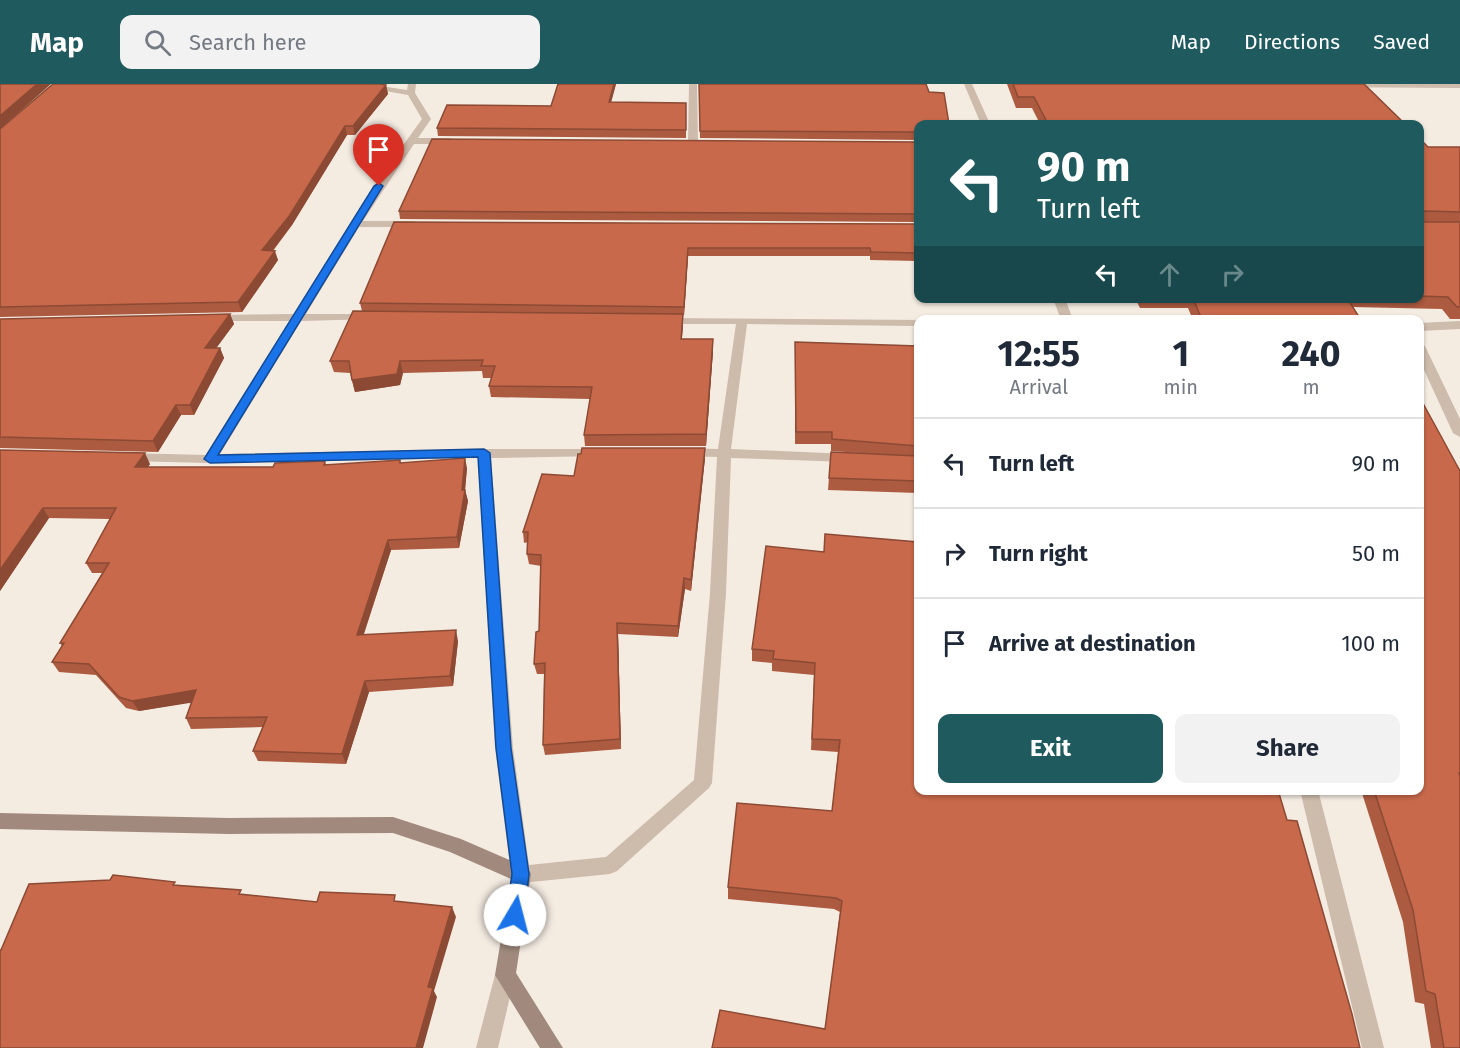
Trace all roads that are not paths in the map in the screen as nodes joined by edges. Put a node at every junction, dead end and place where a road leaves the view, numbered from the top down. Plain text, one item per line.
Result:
1 (351, 84) edge
2 (693, 84) edge
3 (966, 84) edge
4 (982, 84) edge
5 (1306, 84) edge
6 (1460, 85) edge
7 (411, 88) edge
8 (984, 120) edge
9 (410, 141) junction
10 (458, 141) edge
11 (681, 144) edge
12 (693, 144) junction
13 (705, 144) edge
14 (356, 224) junction
15 (428, 224) edge
16 (299, 316) junction
17 (383, 317) edge
18 (203, 318) edge
19 (646, 320) edge
20 (742, 321) junction
21 (914, 322) edge
22 (1460, 326) edge
23 (1424, 327) edge
24 (1424, 357) edge
25 (1460, 433) edge
26 (610, 452) edge
27 (667, 452) edge
28 (724, 452) junction
29 (484, 453) junction
30 (117, 457) edge
31 (210, 459) junction
32 (861, 459) edge
33 (1310, 795) edge
34 (0, 821) edge
35 (521, 874) junction
36 (506, 975) junction
37 (487, 1048) edge
38 (552, 1048) edge
39 (1373, 1048) edge

1 - 7 street
2 - 12 street
3 - 4 street
3 - 8 street
5 - 6 street
7 - 9 street
9 - 10 street
9 - 14 street
11 - 12 street
12 - 13 street
14 - 15 street
14 - 16 street
16 - 17 street
16 - 18 street
16 - 31 street
19 - 20 street
20 - 21 street
20 - 28 street
22 - 23 street
24 - 25 street
26 - 29 street
27 - 28 street
28 - 32 street
28 - 35 street
29 - 31 street
29 - 35 street
30 - 31 street
33 - 39 street
34 - 35 street
35 - 36 street
36 - 37 street
36 - 38 street

